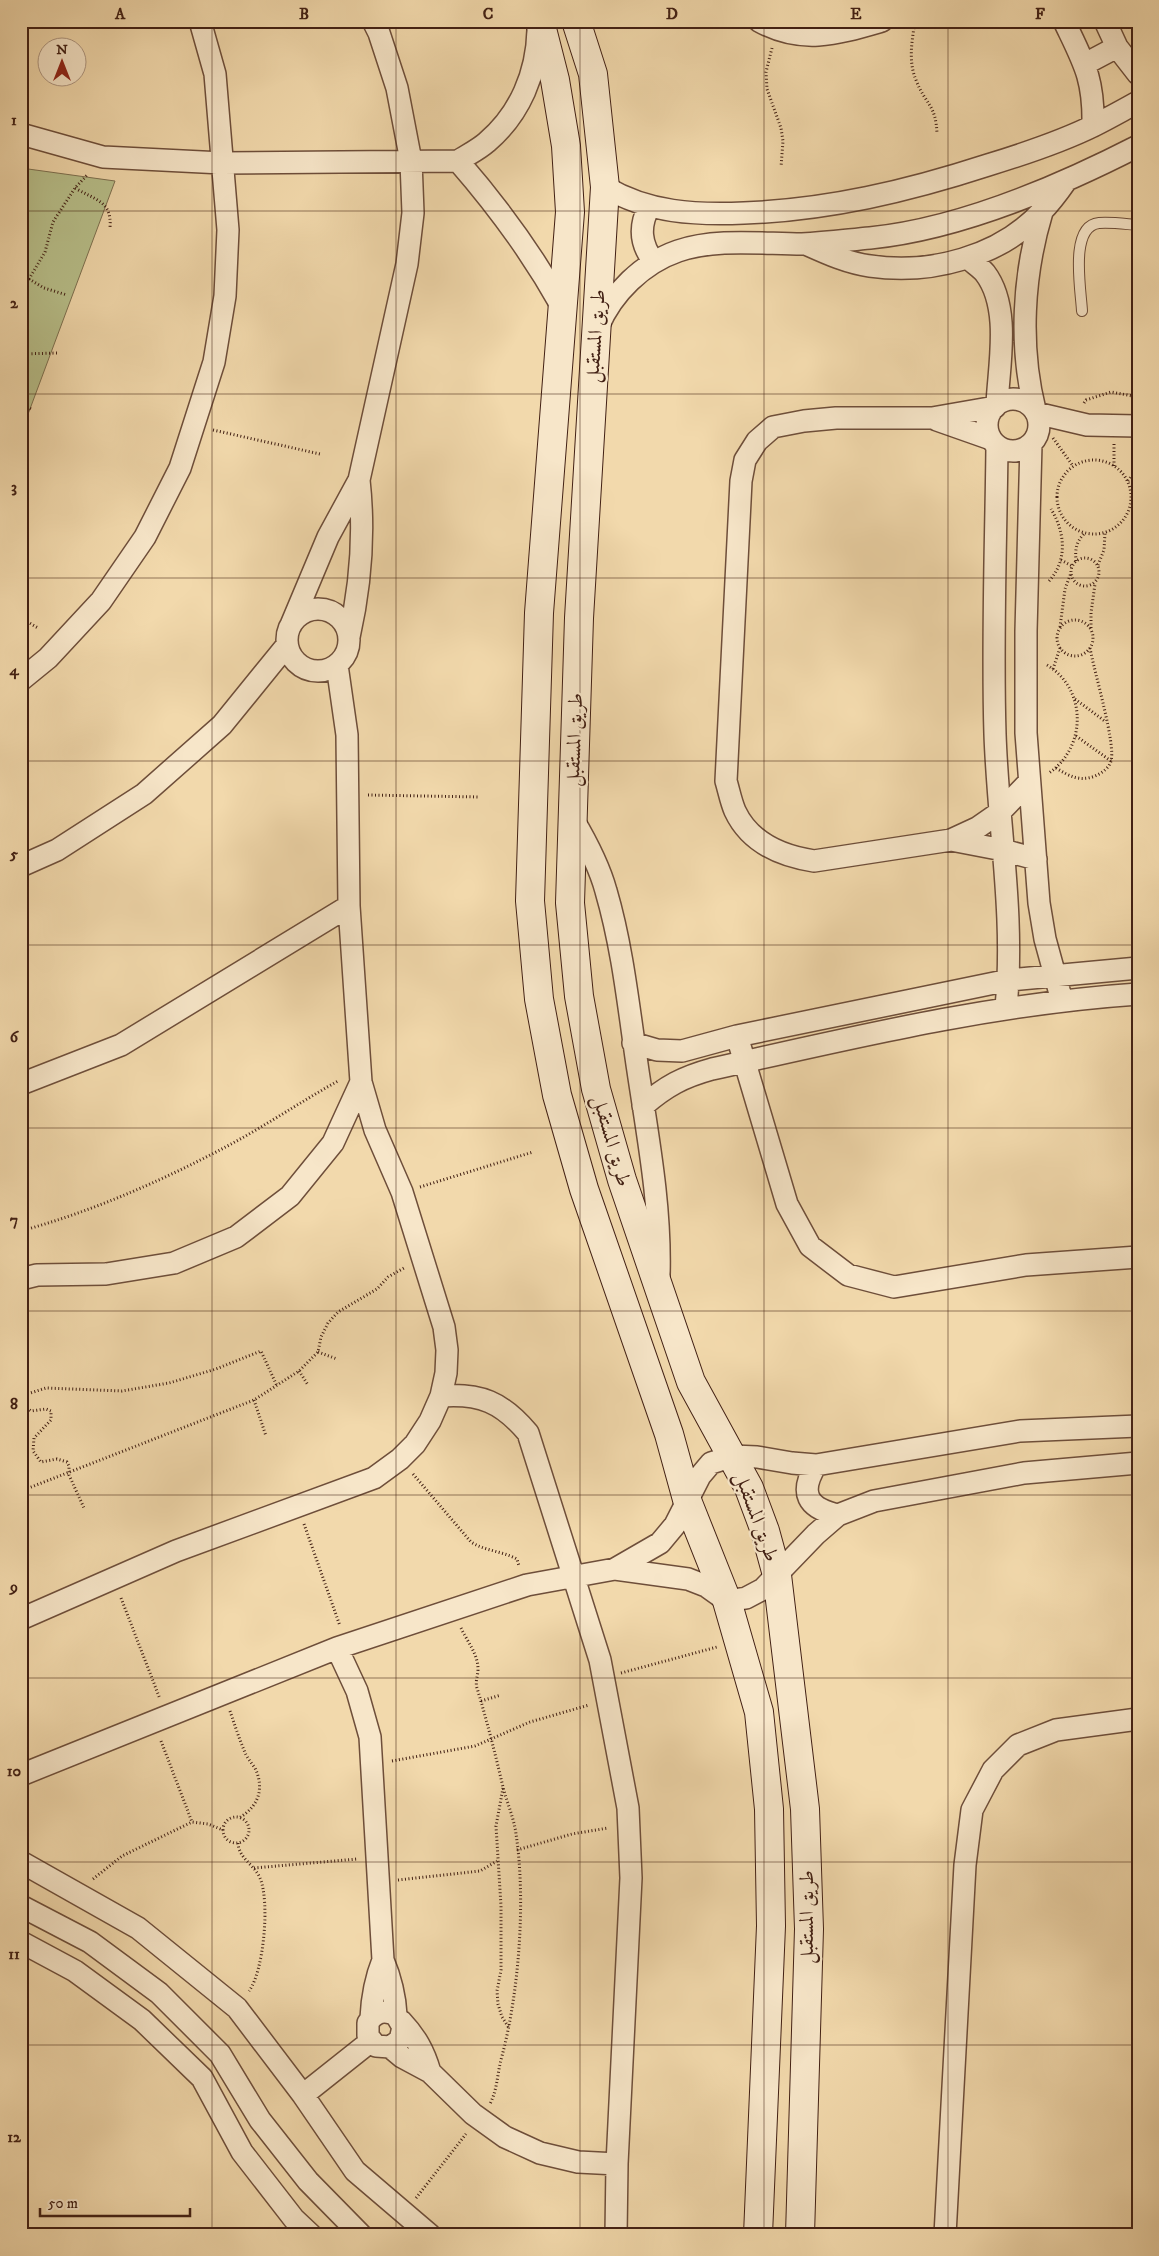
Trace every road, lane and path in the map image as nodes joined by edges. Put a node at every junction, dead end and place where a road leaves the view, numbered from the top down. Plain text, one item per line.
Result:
1 (200, 21) edge
2 (373, 21) edge
3 (539, 21) edge
4 (576, 21) edge
5 (882, 21) edge
6 (914, 21) edge
7 (1064, 21) edge
8 (1105, 21) edge
9 (768, 26) edge
10 (1117, 47) junction
11 (1085, 64) junction
12 (1138, 74) edge
13 (1138, 102) edge
14 (1093, 126) junction
15 (21, 134) edge
16 (937, 134) dead end
17 (1138, 146) edge
18 (103, 157) junction
19 (411, 162) junction
20 (458, 162) junction
21 (222, 164) junction
22 (781, 167) dead end
23 (1068, 179) junction
24 (75, 188) junction
25 (605, 188) junction
26 (649, 206) junction
27 (1042, 212) junction
28 (1138, 225) edge
29 (110, 227) dead end
30 (806, 244) junction
31 (968, 258) junction
32 (654, 262) junction
33 (30, 279) junction
34 (21, 286) edge
35 (67, 295) dead end
36 (562, 307) junction
37 (1082, 311) dead end
38 (596, 332) junction
39 (58, 353) dead end
40 (21, 354) edge
41 (1138, 396) edge
42 (21, 403) edge
43 (996, 406) junction
44 (31, 409) dead end
45 (1035, 411) junction
46 (932, 418) junction
47 (1079, 423) junction
48 (195, 425) junction
49 (1138, 426) edge
50 (1038, 440) junction
51 (994, 442) junction
52 (320, 454) dead end
53 (1074, 466) junction
54 (1138, 467) edge
55 (359, 480) junction
56 (1128, 482) junction
57 (1066, 522) junction
58 (1060, 523) dead end
59 (1105, 533) junction
60 (1084, 534) junction
61 (1061, 560) dead end
62 (1076, 561) junction
63 (1072, 566) junction
64 (1098, 566) junction
65 (1071, 573) junction
66 (1095, 584) junction
67 (539, 613) junction
68 (21, 618) edge
69 (579, 618) junction
70 (1060, 627) junction
71 (38, 628) dead end
72 (1091, 628) junction
73 (289, 635) junction
74 (349, 637) junction
75 (1060, 648) junction
76 (1090, 648) junction
77 (1025, 657) junction
78 (337, 665) junction
79 (577, 665) junction
80 (537, 666) junction
81 (1053, 669) junction
82 (21, 680) edge
83 (1075, 699) junction
84 (1106, 722) junction
85 (1076, 736) junction
86 (1111, 761) junction
87 (1056, 768) junction
88 (1029, 782) junction
89 (348, 794) junction
90 (480, 797) dead end
91 (1000, 812) junction
92 (572, 818) junction
93 (951, 840) junction
94 (1003, 850) junction
95 (1036, 858) junction
96 (21, 866) edge
97 (349, 906) junction
98 (1138, 968) edge
99 (1054, 975) junction
100 (1009, 980) junction
101 (1138, 994) edge
102 (1062, 1001) junction
103 (1006, 1007) junction
104 (737, 1036) junction
105 (634, 1043) junction
106 (744, 1062) junction
107 (360, 1075) junction
108 (21, 1084) edge
109 (643, 1106) junction
110 (533, 1152) dead end
111 (402, 1192) junction
112 (21, 1231) edge
113 (1138, 1257) edge
114 (424, 1262) junction
115 (21, 1280) edge
116 (659, 1287) junction
117 (318, 1352) junction
118 (336, 1359) dead end
119 (299, 1371) junction
120 (691, 1382) junction
121 (277, 1386) junction
122 (308, 1386) dead end
123 (21, 1396) edge
124 (441, 1396) junction
125 (254, 1400) junction
126 (21, 1404) edge
127 (1138, 1426) edge
128 (669, 1434) junction
129 (266, 1436) dead end
130 (733, 1456) junction
131 (400, 1459) junction
132 (1138, 1464) edge
133 (816, 1465) junction
134 (69, 1473) junction
135 (21, 1491) edge
136 (688, 1503) junction
137 (298, 1507) junction
138 (84, 1508) dead end
139 (838, 1515) junction
140 (615, 1569) junction
141 (776, 1575) junction
142 (573, 1577) junction
143 (113, 1578) junction
144 (527, 1585) junction
145 (727, 1601) junction
146 (452, 1610) junction
147 (21, 1618) edge
148 (342, 1646) junction
149 (743, 1653) junction
150 (604, 1678) junction
151 (792, 1693) junction
152 (223, 1694) junction
153 (500, 1695) dead end
154 (608, 1700) junction
155 (481, 1701) junction
156 (160, 1719) junction
157 (1138, 1719) edge
158 (493, 1739) junction
159 (372, 1765) junction
160 (21, 1775) edge
161 (503, 1788) junction
162 (239, 1818) junction
163 (192, 1822) junction
164 (629, 1825) junction
165 (223, 1830) junction
166 (238, 1843) junction
167 (517, 1850) junction
168 (378, 1858) junction
169 (497, 1861) junction
170 (21, 1862) edge
171 (254, 1868) junction
172 (379, 1882) junction
173 (75, 1893) junction
174 (21, 1906) edge
175 (21, 1942) edge
176 (383, 1960) junction
177 (237, 2008) junction
178 (371, 2018) junction
179 (399, 2018) junction
180 (510, 2028) junction
181 (380, 2044) junction
182 (430, 2072) junction
183 (304, 2095) junction
184 (478, 2119) junction
185 (617, 2164) junction
186 (403, 2214) junction
187 (311, 2235) edge
188 (361, 2235) edge
189 (430, 2235) edge
190 (616, 2235) edge
191 (758, 2235) edge
192 (800, 2235) edge
193 (945, 2235) edge

1 - 21 street
2 - 19 street
3 - 20 street
3 - 36 main road, طريق المستقبل
4 - 25 main road, طريق المستقبل
5 - 9 street
6 - 16 path
7 - 11 street
8 - 10 street
9 - 22 path
10 - 11 street
10 - 12 street
11 - 14 street
13 - 14 street
14 - 26 street
15 - 18 street
17 - 23 street
18 - 21 street
18 - 24 path
19 - 20 street
19 - 21 street
19 - 55 street
20 - 36 street
21 - 48 street
23 - 27 street
23 - 30 street
24 - 29 path
24 - 33 path
25 - 26 street
25 - 38 main road, طريق المستقبل
26 - 32 street
27 - 31 street
27 - 45 street
28 - 37 lane
30 - 31 street
30 - 32 street
31 - 43 street
32 - 38 street
33 - 34 path
33 - 35 path
36 - 67 main road, طريق المستقبل
38 - 69 main road, طريق المستقبل
39 - 40 path
41 - 47 path
42 - 44 path
43 - 45 street
43 - 46 street
43 - 51 street
45 - 47 street
45 - 50 street
46 - 51 street
46 - 93 street
47 - 49 street
47 - 50 street
48 - 52 path
48 - 82 street
50 - 51 street
50 - 53 path
50 - 77 street
51 - 91 street
53 - 56 path
53 - 57 path
54 - 56 path
55 - 73 street
55 - 74 street
56 - 59 path
57 - 58 path
57 - 60 path
59 - 60 path
59 - 64 path
60 - 62 path
61 - 63 path
62 - 63 path
62 - 64 path
63 - 65 path
64 - 66 path
65 - 66 path
65 - 70 path
66 - 72 path
67 - 69 main road
67 - 80 main road, طريق المستقبل
68 - 71 path
69 - 79 main road, طريق المستقبل
70 - 72 path
70 - 75 path
72 - 76 path
73 - 74 street
73 - 78 street
73 - 96 street
74 - 78 street
75 - 76 path
75 - 81 path
76 - 84 path
77 - 81 path
77 - 88 street
78 - 89 street
79 - 80 main road
79 - 92 main road, طريق المستقبل
80 - 128 main road, طريق المستقبل
81 - 83 path
83 - 84 path
83 - 85 path
84 - 86 path
85 - 86 path
85 - 87 path
86 - 87 path
87 - 88 path
88 - 91 street
88 - 95 street
89 - 90 path
89 - 97 street
91 - 93 street
91 - 94 street
92 - 105 street
92 - 116 main road, طريق المستقبل
93 - 94 street
94 - 95 street
94 - 100 street
95 - 99 street
97 - 107 street
97 - 108 street
98 - 99 street
99 - 100 street
99 - 102 street
100 - 103 street
100 - 104 street
101 - 102 street
102 - 103 street
103 - 106 street
104 - 105 street
104 - 106 street
105 - 109 street
106 - 109 street
106 - 113 street
107 - 111 street
107 - 112 path
107 - 115 street
109 - 116 street
110 - 111 path
111 - 114 street
114 - 117 path
114 - 124 street
116 - 120 main road, طريق المستقبل
117 - 118 path
117 - 119 path
119 - 121 path
119 - 122 path
120 - 128 main road
120 - 130 main road, طريق المستقبل
121 - 123 path
121 - 125 path
124 - 131 street
124 - 142 street
125 - 129 path
125 - 134 path
126 - 134 path
127 - 133 street
128 - 136 main road, طريق المستقبل
130 - 133 street
130 - 136 street
130 - 141 main road, طريق المستقبل
131 - 137 street
131 - 144 path
132 - 139 street
133 - 139 street
134 - 135 path
134 - 138 path
136 - 140 street
136 - 145 main road, طريق المستقبل
137 - 143 street
137 - 148 path
139 - 141 street
140 - 142 street
140 - 145 street
141 - 145 street
141 - 151 main road, طريق المستقبل
142 - 144 street
142 - 150 street
143 - 147 street
143 - 156 path
144 - 146 street
145 - 149 main road, طريق المستقبل
146 - 148 street
146 - 155 path
148 - 152 street
148 - 159 street
149 - 150 path
149 - 151 main road
149 - 191 main road, طريق المستقبل
150 - 154 street
151 - 192 main road, طريق المستقبل
152 - 156 street
152 - 162 path
153 - 155 path
154 - 158 path
154 - 164 street
155 - 158 path
156 - 160 street
156 - 163 path
157 - 193 street
158 - 159 path
158 - 161 path
159 - 168 street
161 - 167 path
161 - 169 path
162 - 165 path
162 - 166 path
163 - 165 path
163 - 173 path
164 - 167 path
164 - 185 street
165 - 166 path
166 - 171 path
167 - 180 path
168 - 171 path
168 - 172 street
169 - 172 path
169 - 180 path
170 - 173 street
171 - 177 path
172 - 176 street
173 - 177 street
174 - 188 street
175 - 187 street
176 - 178 street
176 - 179 street
177 - 183 street
178 - 179 street
178 - 181 street
179 - 181 street
179 - 182 street
180 - 184 path
181 - 182 street
181 - 183 street
182 - 184 street
183 - 186 street
184 - 185 street
184 - 186 path
185 - 190 street
186 - 189 street

